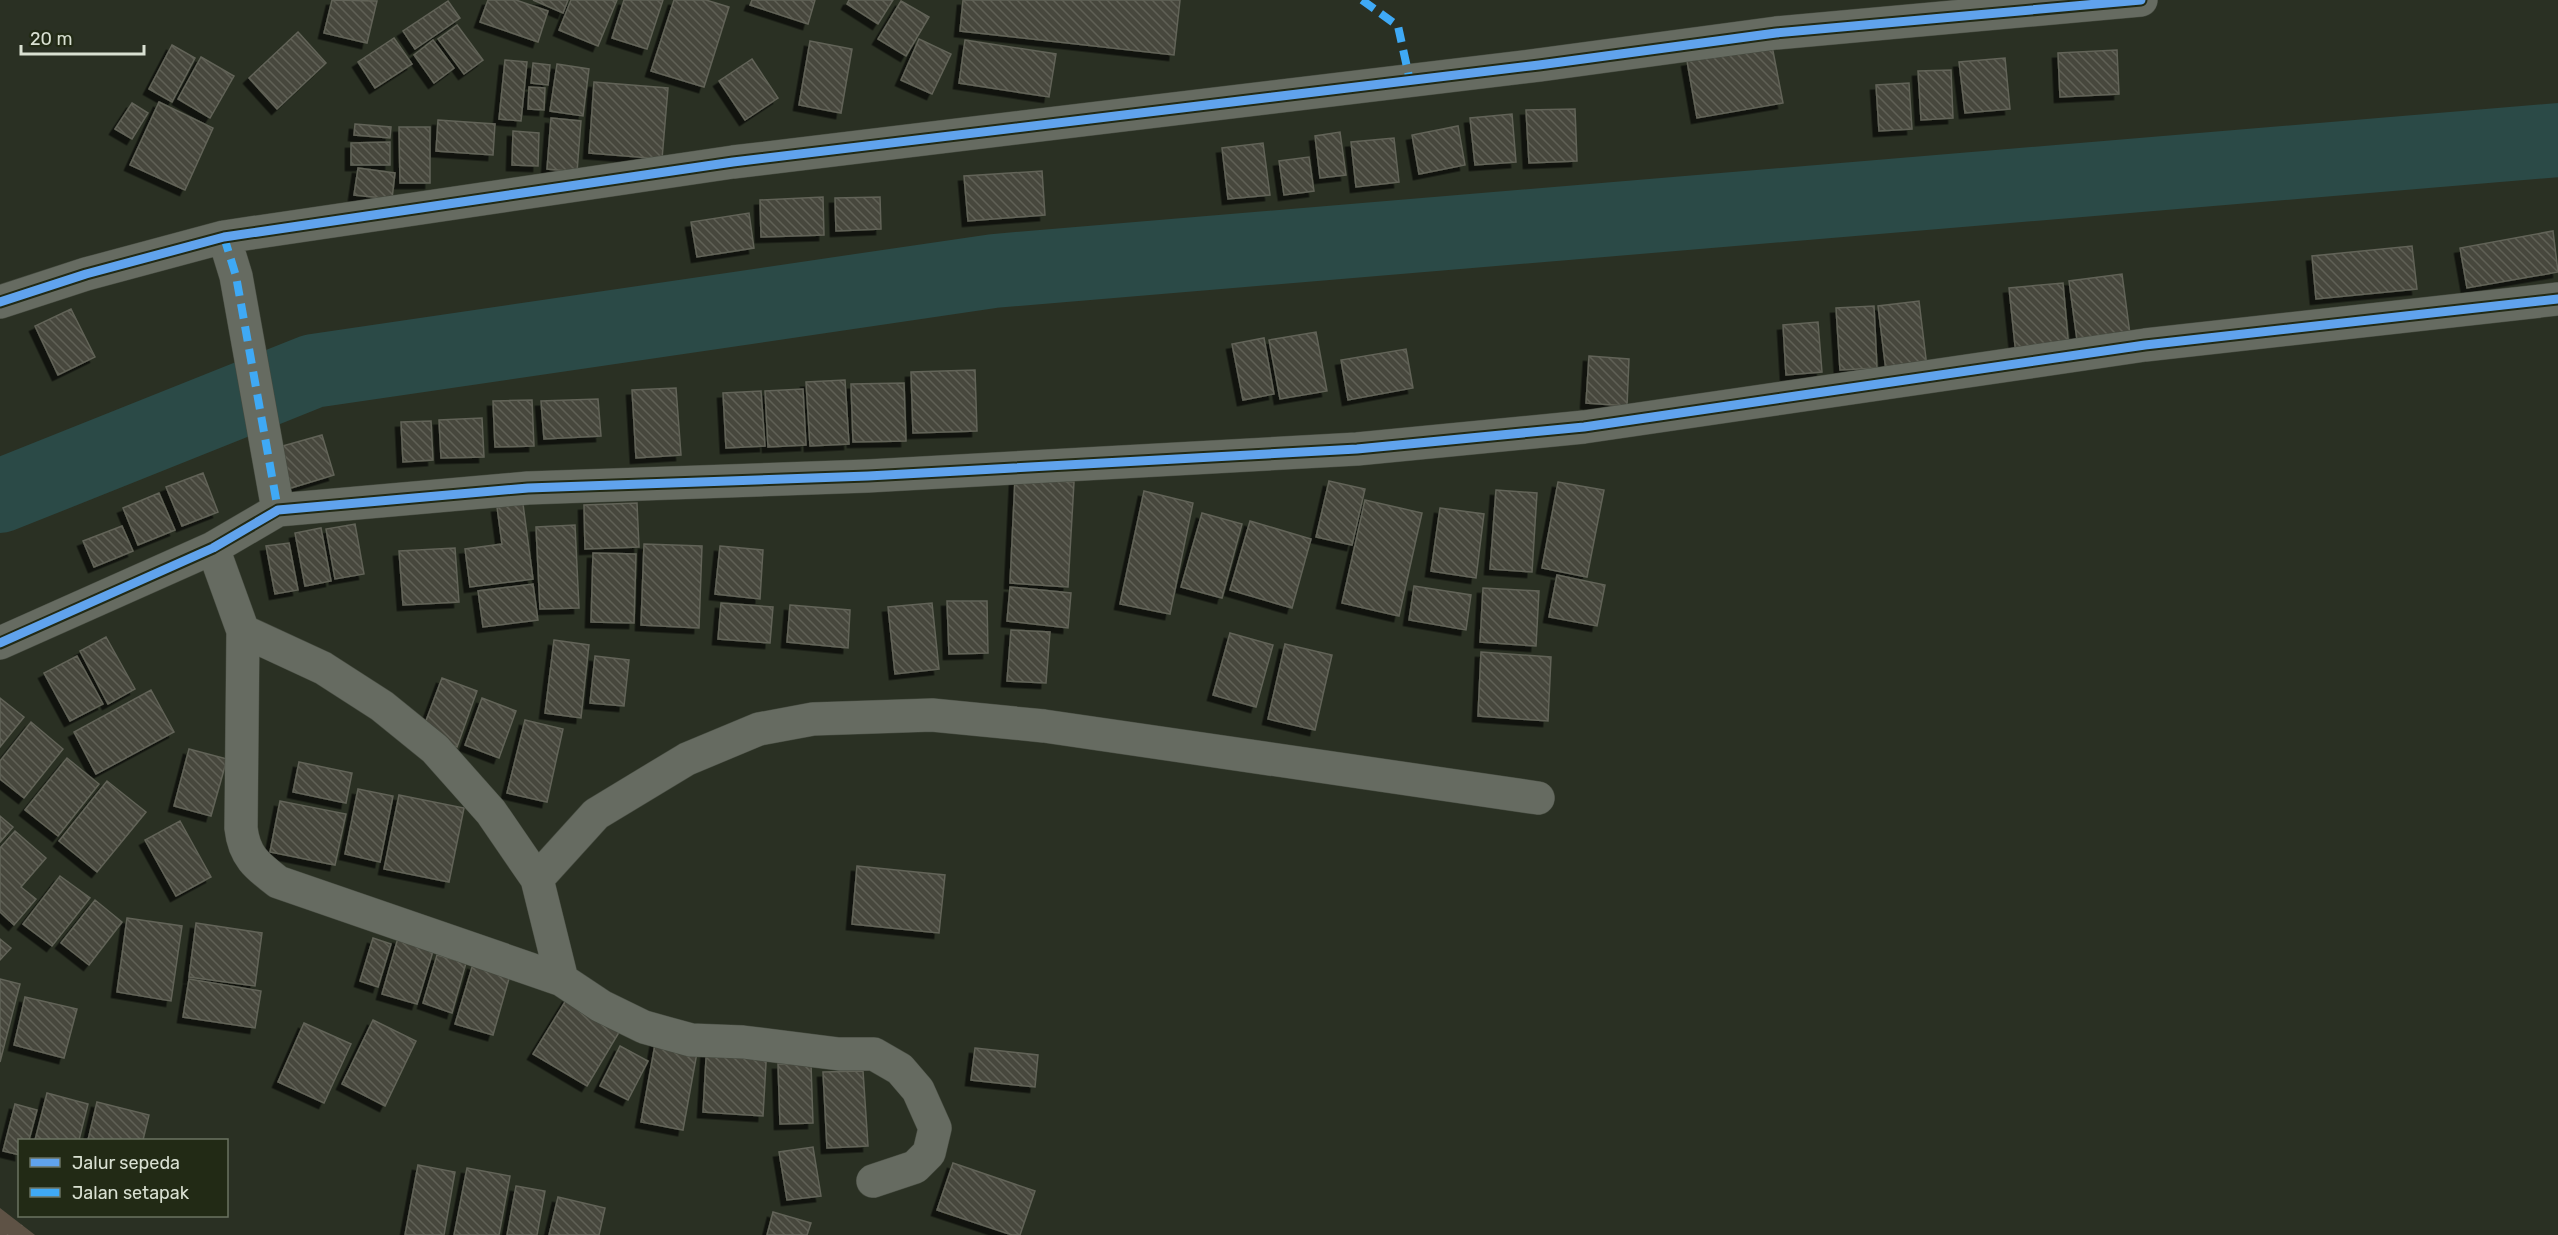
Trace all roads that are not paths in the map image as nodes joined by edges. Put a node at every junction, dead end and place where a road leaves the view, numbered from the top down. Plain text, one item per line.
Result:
1 (2141, 0) edge
2 (224, 237) junction
3 (2558, 299) edge
4 (0, 302) edge
5 (277, 497) junction
6 (213, 548) junction
7 (243, 631) junction
8 (0, 643) edge
9 (1538, 798) dead end
10 (537, 879) junction
11 (562, 981) junction
12 (873, 1181) dead end

1 - 2 street
2 - 4 street
2 - 5 street
3 - 5 street
5 - 6 street
6 - 7 street
6 - 8 street
7 - 10 street
7 - 11 street
9 - 10 street
10 - 11 street
11 - 12 street

